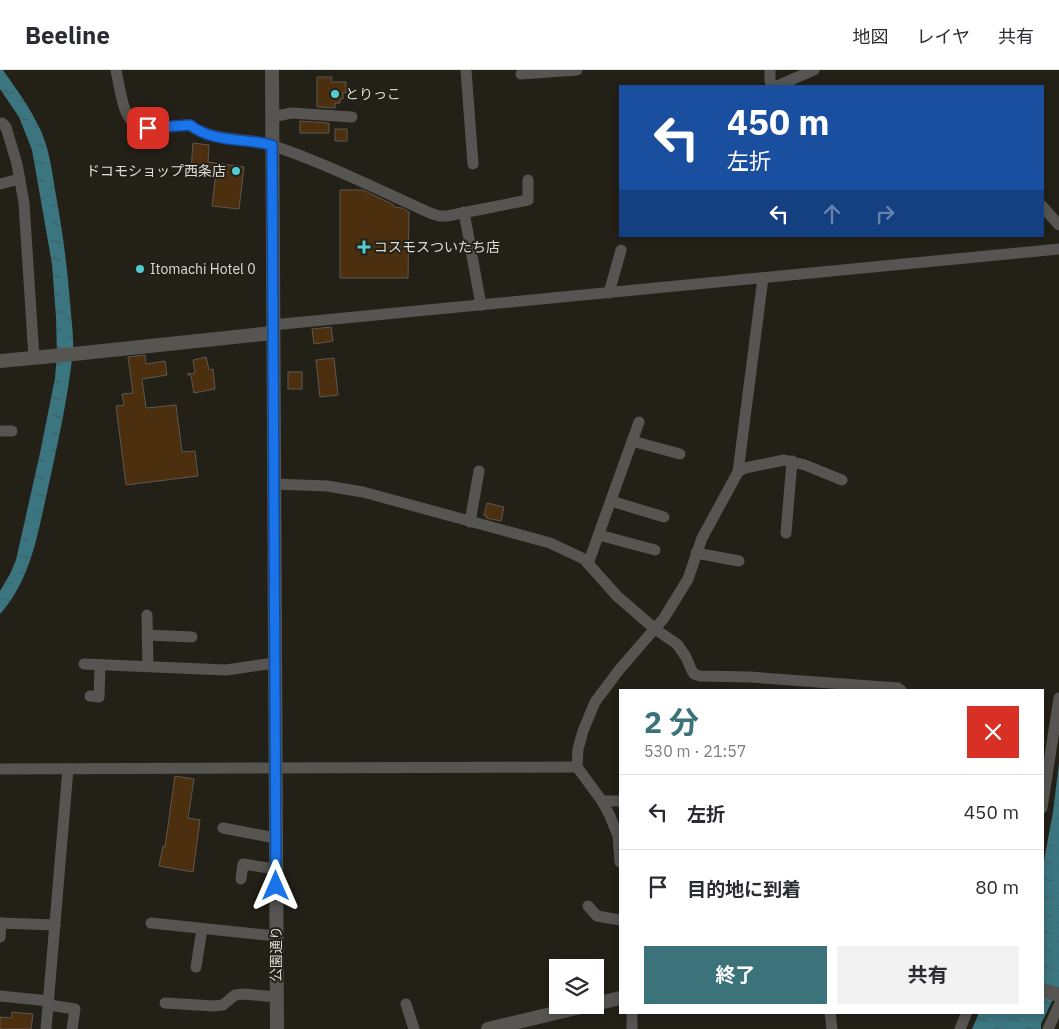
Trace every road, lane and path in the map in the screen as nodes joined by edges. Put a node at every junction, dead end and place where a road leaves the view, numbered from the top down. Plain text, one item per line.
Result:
1 (116, 70) edge
2 (272, 70) edge
3 (466, 70) edge
4 (577, 70) edge
5 (770, 70) edge
6 (814, 70) edge
7 (521, 77) edge
8 (773, 85) edge
9 (780, 85) edge
10 (352, 116) dead end
11 (272, 117) junction
12 (0, 124) edge
13 (272, 145) junction
14 (473, 164) dead end
15 (20, 179) junction
16 (528, 180) dead end
17 (0, 184) edge
18 (1044, 208) edge
19 (464, 212) junction
20 (1059, 225) edge
21 (621, 250) dead end
22 (1059, 250) edge
23 (763, 278) junction
24 (609, 292) junction
25 (481, 305) junction
26 (272, 329) junction
27 (34, 358) junction
28 (0, 360) edge
29 (639, 422) dead end
30 (0, 431) edge
31 (12, 431) dead end
32 (632, 442) junction
33 (680, 454) dead end
34 (792, 461) junction
35 (479, 471) dead end
36 (738, 472) junction
37 (842, 480) dead end
38 (273, 484) junction
39 (610, 501) junction
40 (664, 517) dead end
41 (470, 522) junction
42 (786, 533) dead end
43 (599, 535) junction
44 (655, 550) dead end
45 (696, 553) junction
46 (739, 562) dead end
47 (588, 564) junction
48 (146, 615) dead end
49 (656, 629) junction
50 (147, 635) junction
51 (192, 637) dead end
52 (274, 663) junction
53 (84, 664) dead end
54 (100, 665) junction
55 (148, 666) junction
56 (772, 684) edge
57 (899, 689) edge
58 (90, 696) dead end
59 (1059, 698) edge
60 (577, 767) junction
61 (275, 768) junction
62 (68, 769) junction
63 (0, 770) edge
64 (1044, 779) edge
65 (602, 801) junction
66 (619, 801) edge
67 (223, 828) dead end
68 (275, 838) junction
69 (619, 849) edge
70 (276, 869) junction
71 (240, 879) dead end
72 (588, 906) dead end
73 (619, 920) edge
74 (1, 923) edge
75 (55, 924) junction
76 (151, 924) dead end
77 (202, 929) junction
78 (276, 936) junction
79 (0, 937) edge
80 (196, 967) dead end
81 (1044, 991) edge
82 (0, 996) edge
83 (276, 997) junction
84 (619, 998) edge
85 (1059, 998) edge
86 (165, 1002) dead end
87 (604, 1002) edge
88 (49, 1003) junction
89 (406, 1004) dead end
90 (551, 1014) edge
91 (632, 1014) edge
92 (830, 1014) edge
93 (966, 1014) edge
94 (46, 1029) edge
95 (72, 1029) edge
96 (277, 1029) edge
97 (414, 1029) edge
98 (488, 1029) edge
99 (632, 1029) edge
100 (832, 1029) edge
101 (960, 1029) edge
102 (1048, 1029) edge

1 - 13 street
2 - 11 street, 公園通り
3 - 14 street
4 - 7 street
5 - 8 street
6 - 9 street
10 - 11 street
11 - 13 street, 公園通り
12 - 15 street
13 - 19 street
13 - 26 street, 公園通り
15 - 17 street
15 - 27 street
16 - 19 street
18 - 20 street
19 - 25 street
21 - 24 street
22 - 23 street
23 - 24 street
23 - 36 street
24 - 25 street
25 - 26 street
26 - 27 street
26 - 38 street, 公園通り
27 - 28 street
29 - 32 street
30 - 31 street
32 - 33 street
32 - 39 street
34 - 36 street
34 - 37 street
34 - 42 street
35 - 41 street
36 - 45 street
38 - 41 street
38 - 52 street, 公園通り
39 - 40 street
39 - 43 street
41 - 47 street
43 - 44 street
43 - 47 street
45 - 46 street
45 - 49 street
47 - 49 street
48 - 50 street
49 - 56 street
49 - 60 street
50 - 51 street
50 - 55 street
52 - 55 street
52 - 61 street, 公園通り
53 - 54 street
54 - 55 street
54 - 58 street
56 - 57 street
59 - 64 street
60 - 61 street
60 - 65 street
61 - 62 street
61 - 68 street, 公園通り
62 - 63 street
62 - 75 street
65 - 66 street
65 - 69 street
67 - 68 street
68 - 70 street, 公園通り
70 - 71 street
70 - 78 street, 公園通り
72 - 73 street
74 - 75 street
74 - 79 street
75 - 88 street
76 - 77 street
77 - 78 street
77 - 80 street
78 - 83 street, 公園通り
81 - 85 street
82 - 88 street
83 - 86 street
83 - 96 street, 公園通り
84 - 87 street
85 - 102 street
88 - 94 street
88 - 95 street
89 - 97 street
90 - 98 street
91 - 99 street
92 - 100 street
93 - 101 street

